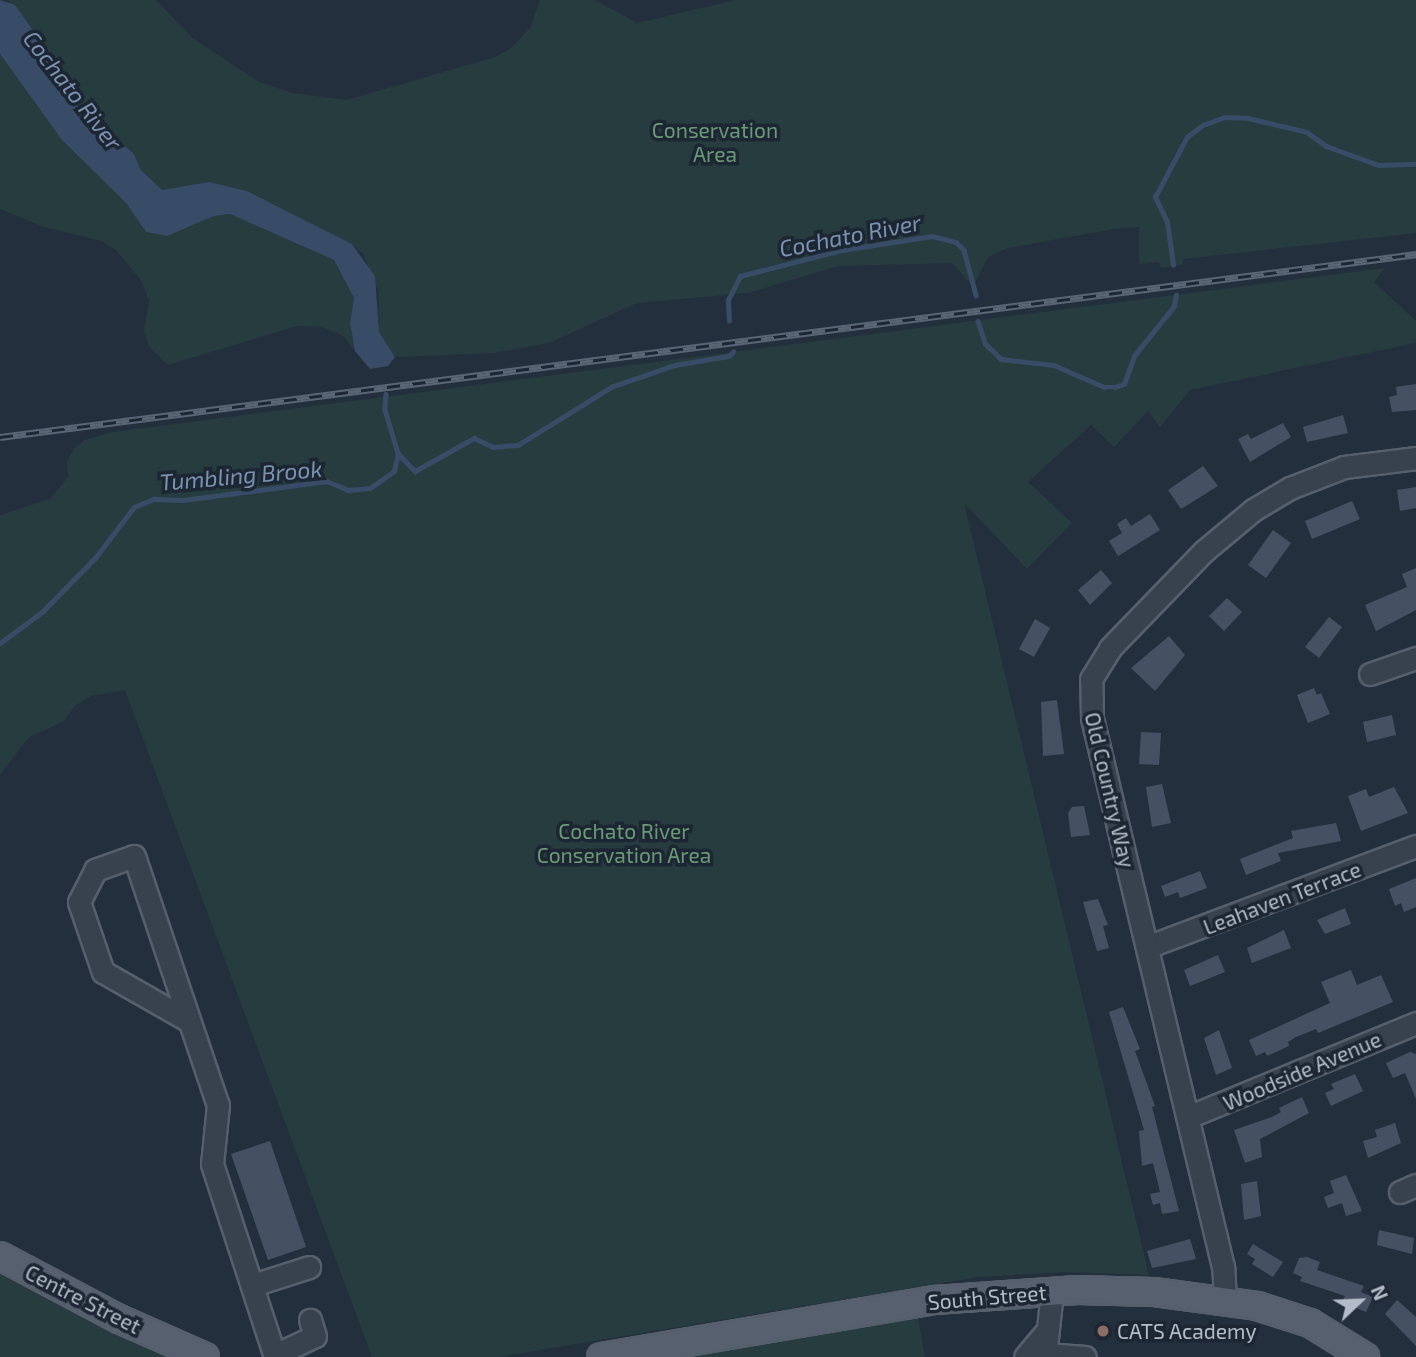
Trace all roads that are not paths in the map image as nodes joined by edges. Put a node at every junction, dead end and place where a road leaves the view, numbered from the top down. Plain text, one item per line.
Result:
1 (1416, 458) edge
2 (1416, 658) edge
3 (1370, 674) dead end
4 (1416, 846) edge
5 (1147, 947) junction
6 (189, 1021) junction
7 (1416, 1023) edge
8 (1188, 1117) junction
9 (0, 1256) edge
10 (309, 1267) dead end
11 (253, 1285) junction
12 (1052, 1290) junction
13 (1225, 1300) junction
14 (310, 1320) dead end
15 (1040, 1350) edge
16 (275, 1356) edge
17 (205, 1357) edge
18 (601, 1357) edge
19 (1085, 1357) edge
20 (1365, 1357) edge

1 - 5 street, Old Country Way
2 - 3 street
4 - 5 street, Leahaven Terrace
5 - 8 street, Old Country Way
6 - 6 street
6 - 11 street
7 - 8 street, Woodside Avenue
8 - 13 street, Old Country Way
9 - 17 main road, Centre Street
10 - 11 street
11 - 16 street
12 - 13 main road, South Street
12 - 15 street
12 - 18 main road, South Street
13 - 20 main road, South Street
14 - 16 street
15 - 19 street

